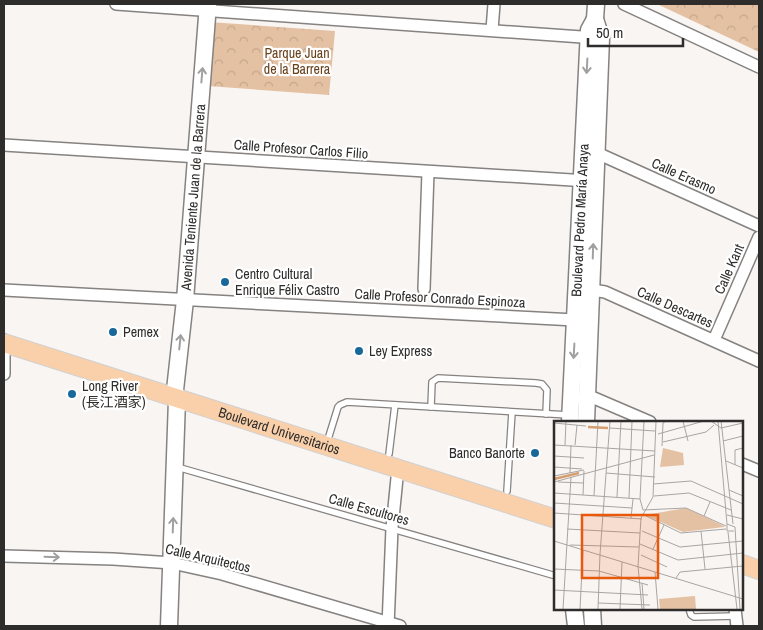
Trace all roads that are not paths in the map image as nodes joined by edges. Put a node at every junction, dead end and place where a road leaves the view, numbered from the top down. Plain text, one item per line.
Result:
1 (116, 4) edge
2 (494, 4) edge
3 (624, 4) edge
4 (208, 7) edge
5 (596, 12) edge
6 (492, 30) junction
7 (595, 38) junction
8 (759, 67) edge
9 (4, 145) edge
10 (597, 153) junction
11 (196, 158) junction
12 (428, 172) junction
13 (589, 181) junction
14 (759, 226) edge
15 (759, 237) edge
16 (424, 288) dead end
17 (584, 288) junction
18 (4, 290) edge
19 (185, 300) junction
20 (575, 320) junction
21 (714, 340) junction
22 (4, 341) edge
23 (759, 360) edge
24 (4, 374) edge
25 (176, 395) junction
26 (587, 395) junction
27 (395, 405) junction
28 (431, 407) junction
29 (512, 412) junction
30 (546, 414) junction
31 (578, 419) edge
32 (648, 421) edge
33 (330, 436) junction
34 (394, 461) junction
35 (743, 464) edge
36 (175, 466) junction
37 (759, 471) edge
38 (507, 491) junction
39 (554, 505) edge
40 (554, 518) edge
41 (392, 528) junction
42 (4, 556) edge
43 (172, 563) junction
44 (554, 575) edge
45 (574, 610) edge
46 (592, 610) edge
47 (689, 610) edge
48 (736, 617) edge
49 (388, 624) edge
50 (169, 626) edge
51 (400, 626) edge
52 (576, 626) edge
53 (593, 626) edge

1 - 4 street
2 - 6 street
3 - 8 street
4 - 6 street
11 -> 4 street, Avenida Teniente Juan de la Barrera
5 - 7 street, Boulevard Pedro María Anaya
6 - 7 street
7 - 10 street, Boulevard Pedro María Anaya
7 -> 13 street, Boulevard Pedro María Anaya
9 - 11 street, Calle Profesor Carlos Filio
10 - 13 street, Boulevard Pedro María Anaya
10 - 14 street, Calle Erasmo
11 - 12 street, Calle Profesor Carlos Filio
11 - 19 street, Avenida Teniente Juan de la Barrera
12 - 13 street, Calle Profesor Carlos Filio
12 - 16 street
13 - 17 street, Boulevard Pedro María Anaya
15 - 21 street, Calle Kant
17 - 20 street, Boulevard Pedro María Anaya
17 - 21 street, Calle Descartes
17 - 26 street, Boulevard Pedro María Anaya
18 - 19 street, Calle Profesor Conrado Espinoza
19 - 20 street, Calle Profesor Conrado Espinoza
25 -> 19 street, Avenida Teniente Juan de la Barrera
20 -> 31 street, Boulevard Pedro María Anaya
21 - 23 street, Calle Descartes
22 - 24 street
22 - 25 main road, Boulevard Universitarios
25 - 33 main road, Boulevard Universitarios
25 - 34 main road, Boulevard Universitarios
25 - 36 street, Avenida Teniente Juan de la Barrera
26 - 31 street, Boulevard Pedro María Anaya
26 - 32 street
27 - 28 lane
27 - 33 lane
27 - 34 lane
28 - 29 lane
28 - 30 lane
29 - 30 lane
29 - 38 lane
30 - 31 lane
33 - 34 main road, Boulevard Universitarios
34 - 38 main road, Boulevard Universitarios
34 - 40 main road, Boulevard Universitarios
34 - 41 street
35 - 37 street
36 - 41 lane, Calle Escultores
43 -> 36 street, Avenida Teniente Juan de la Barrera
38 - 39 main road, Boulevard Universitarios
41 - 44 lane, Calle Escultores
41 - 49 street
42 -> 43 street, Calle Arquitectos
43 - 49 street, Calle Arquitectos
43 - 50 street, Avenida Teniente Juan de la Barrera
45 - 52 street
46 - 53 street
47 - 48 lane
49 - 51 street, Calle Arquitectos

